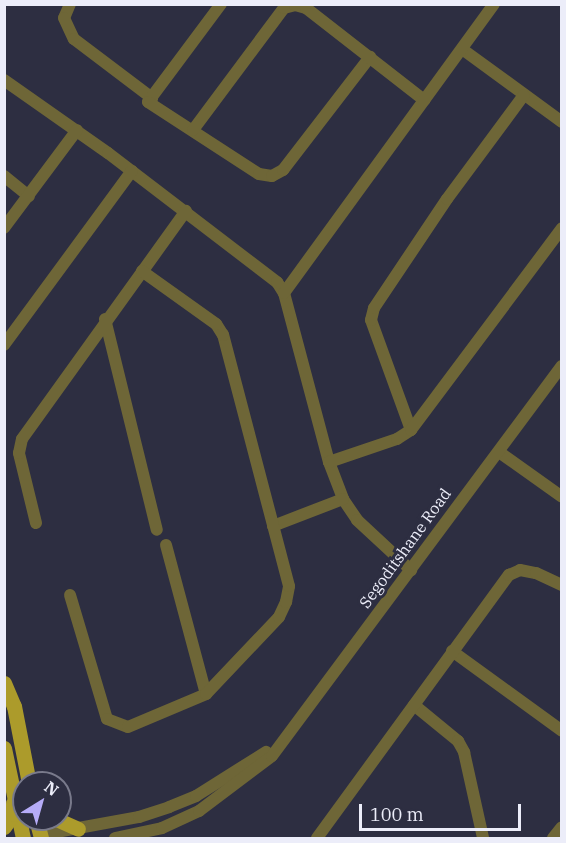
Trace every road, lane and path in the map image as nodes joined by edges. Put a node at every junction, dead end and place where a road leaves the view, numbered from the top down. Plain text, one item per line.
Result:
1 (70, 4) edge
2 (221, 4) edge
3 (494, 4) edge
4 (462, 49) junction
5 (370, 57) junction
6 (4, 80) edge
7 (525, 95) junction
8 (152, 98) junction
9 (424, 100) junction
10 (561, 122) edge
11 (77, 130) junction
12 (193, 130) junction
13 (132, 171) junction
14 (4, 176) edge
15 (29, 196) junction
16 (186, 211) junction
17 (4, 228) edge
18 (561, 228) edge
19 (142, 271) junction
20 (284, 293) junction
21 (105, 320) junction
22 (4, 345) edge
23 (561, 366) edge
24 (411, 430) junction
25 (499, 452) junction
26 (329, 462) junction
27 (561, 496) edge
28 (343, 499) junction
29 (36, 523) dead end
30 (273, 526) junction
31 (157, 530) dead end
32 (166, 545) dead end
33 (411, 570) junction
34 (561, 585) edge
35 (70, 595) dead end
36 (452, 651) junction
37 (4, 683) edge
38 (206, 694) junction
39 (414, 705) junction
40 (561, 731) edge
41 (4, 748) edge
42 (275, 750) junction
43 (26, 771) edge
44 (12, 785) edge
45 (12, 814) edge
46 (72, 826) edge
47 (4, 827) edge
48 (561, 827) edge
49 (78, 829) junction
50 (32, 838) edge
51 (115, 838) edge
52 (317, 838) edge
53 (483, 838) edge
54 (553, 838) edge

1 - 8 street
2 - 8 street
3 - 4 street
4 - 7 street
4 - 9 street
5 - 9 street
5 - 12 street
5 - 12 street
6 - 11 street
7 - 10 street
7 - 24 street
8 - 12 street
9 - 20 street
11 - 13 street
11 - 15 street
13 - 16 street
13 - 22 street
14 - 15 street
15 - 17 street
16 - 19 street
16 - 20 street
18 - 24 street
19 - 21 street
19 - 30 street
20 - 26 street
21 - 29 street
21 - 31 street
23 - 25 street, Segoditshane Road
24 - 26 street
25 - 27 street
25 - 33 street, Segoditshane Road
26 - 28 street
28 - 30 street
28 - 33 street
30 - 38 street
32 - 38 street
33 - 42 street, Segoditshane Road
34 - 36 street
35 - 38 street
36 - 39 street
36 - 40 street
37 - 43 main road
39 - 52 street
39 - 53 street
41 - 44 main road
42 - 49 street, Segoditshane Road
42 - 51 street, Segoditshane Road
45 - 47 main road
46 - 49 main road
48 - 54 street
49 - 50 street, Segoditshane Road

